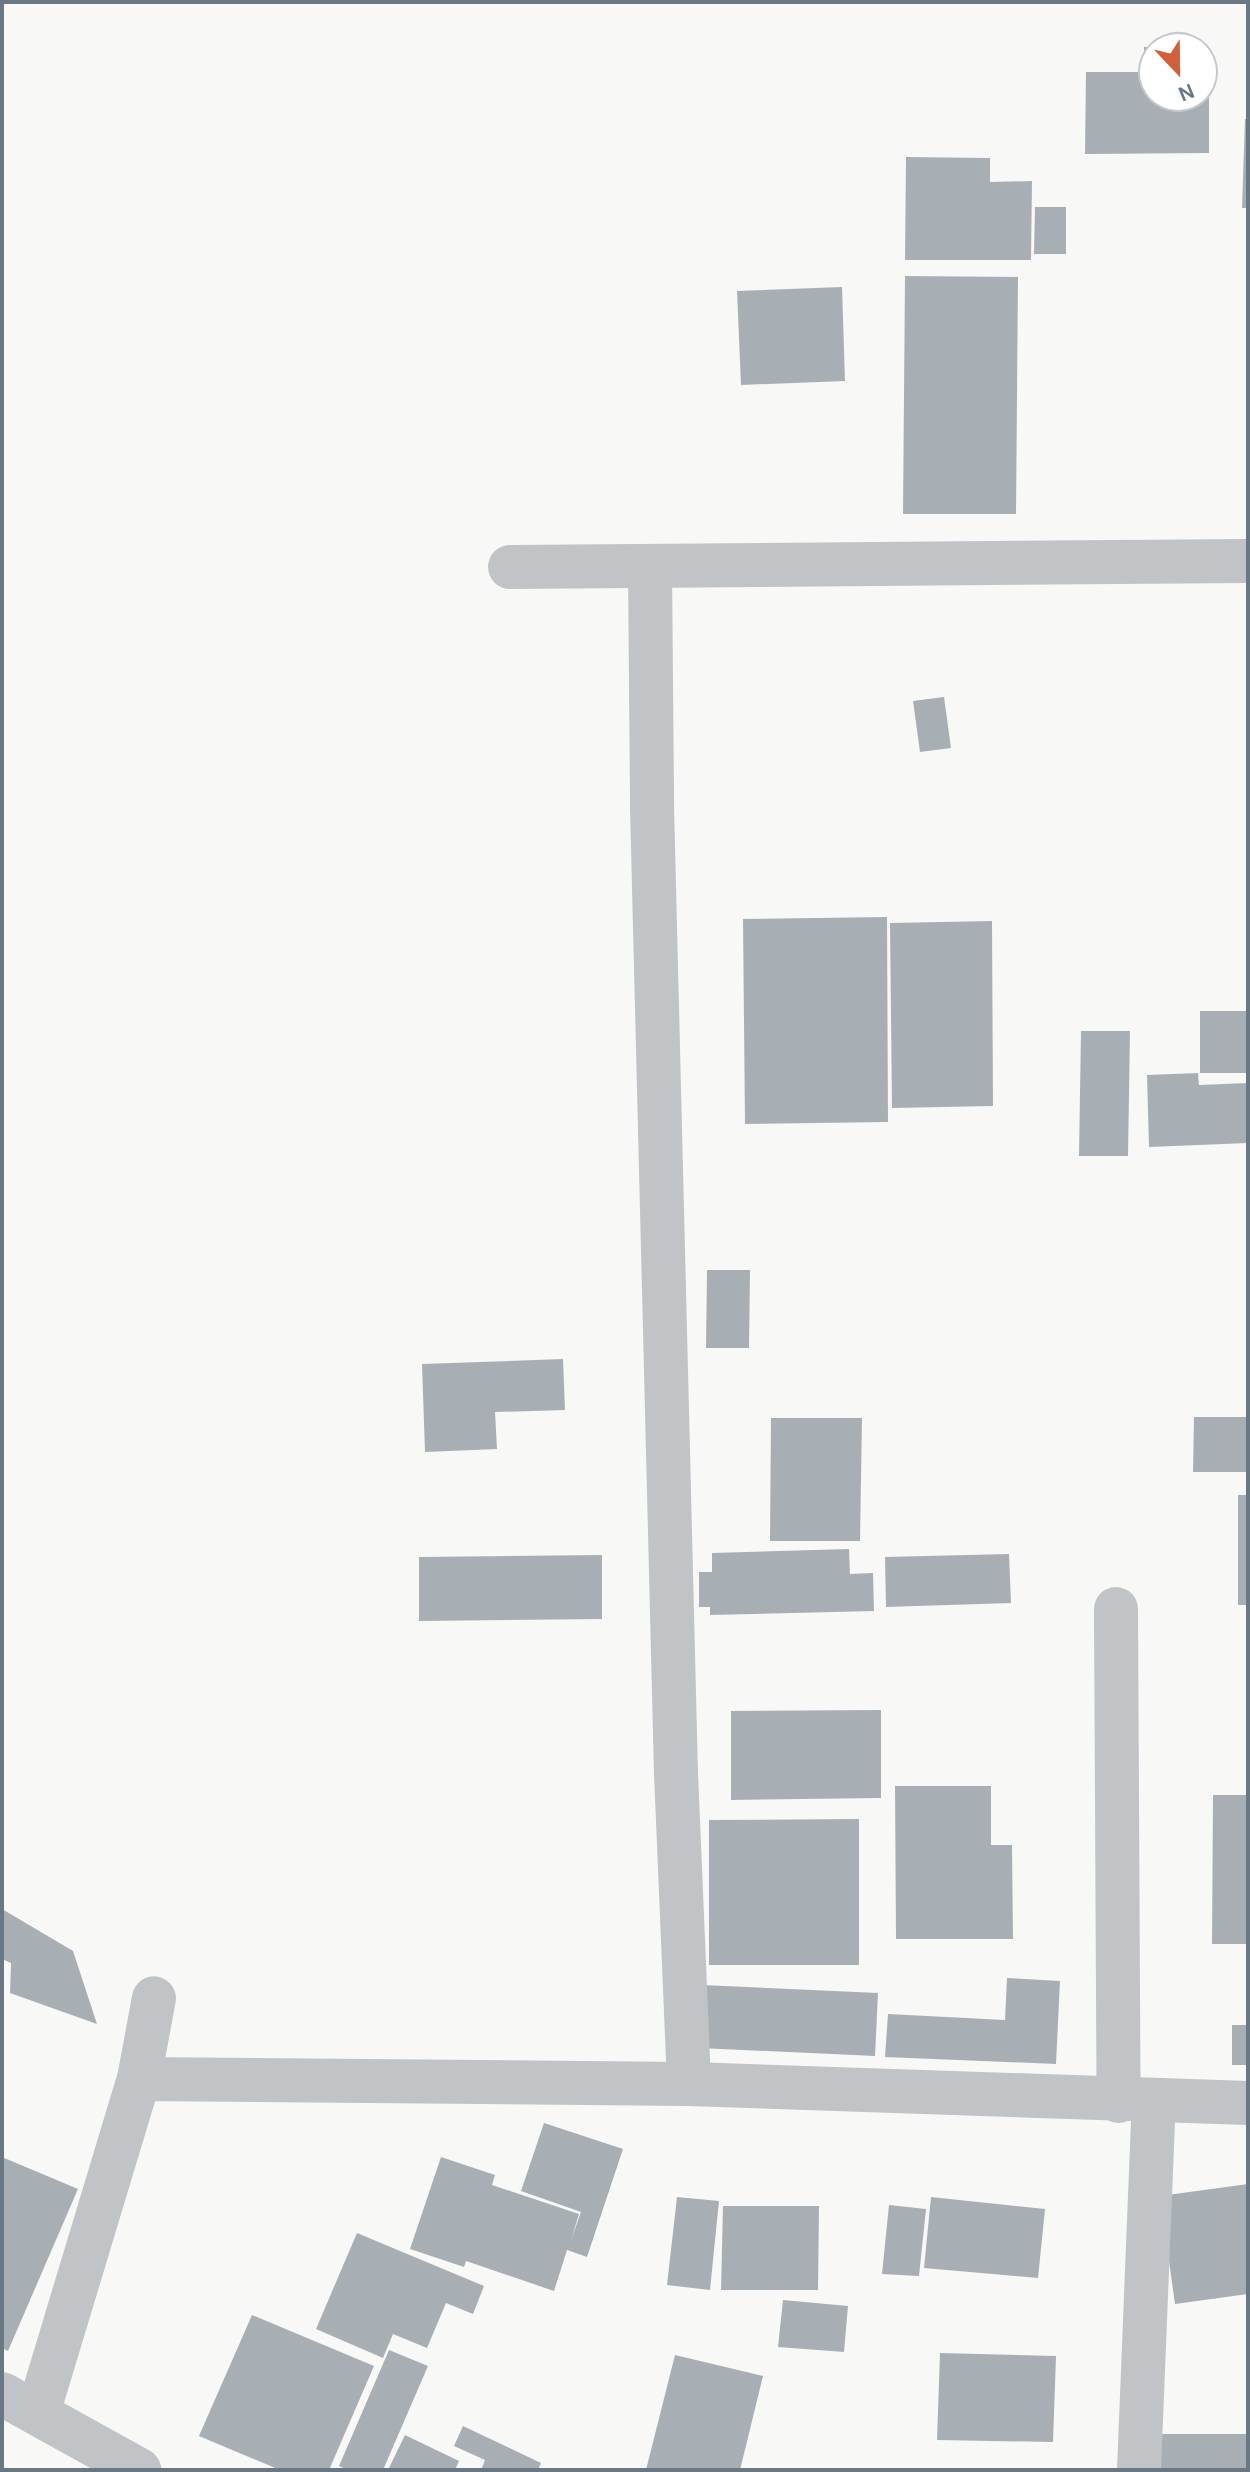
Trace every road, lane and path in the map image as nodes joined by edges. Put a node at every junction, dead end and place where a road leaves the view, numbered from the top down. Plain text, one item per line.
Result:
1 (1248, 561) edge
2 (510, 567) dead end
3 (650, 567) junction
4 (1116, 1609) dead end
5 (154, 1998) dead end
6 (139, 2079) junction
7 (689, 2084) junction
8 (1136, 2102) junction
9 (1248, 2103) edge
10 (20, 2403) edge
11 (139, 2470) edge
12 (1139, 2470) edge

1 - 3 street
2 - 3 street
3 - 7 street
4 - 8 street
5 - 6 street
6 - 7 street
6 - 10 street
7 - 8 street
8 - 9 street
8 - 12 street
10 - 11 street

